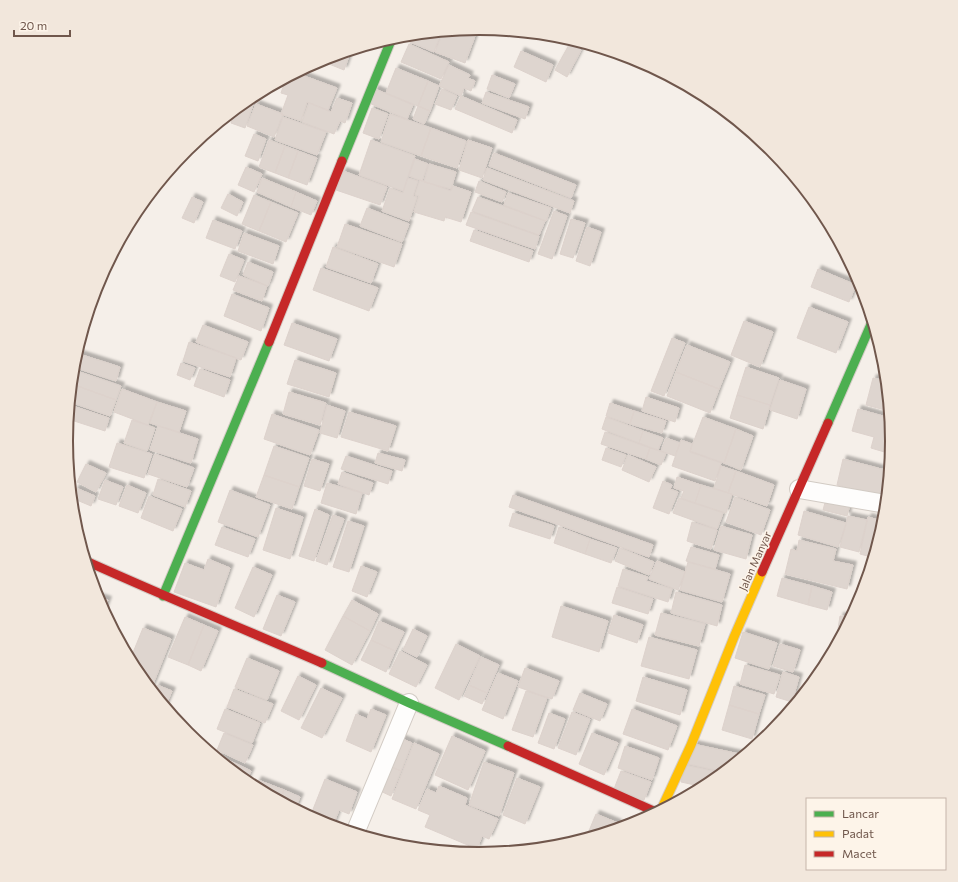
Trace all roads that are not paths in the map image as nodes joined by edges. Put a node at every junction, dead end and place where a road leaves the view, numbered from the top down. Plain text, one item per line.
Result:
1 (389, 46) edge
2 (869, 329) edge
3 (799, 489) junction
4 (880, 503) edge
5 (93, 564) edge
6 (163, 596) junction
7 (409, 703) junction
8 (665, 802) edge
9 (650, 809) edge
10 (357, 828) edge

1 - 6 street
2 - 3 street, Jalan Manyar
3 - 4 street
3 - 8 street, Jalan Manyar
5 - 6 street
6 - 7 street
7 - 9 street
7 - 10 street

